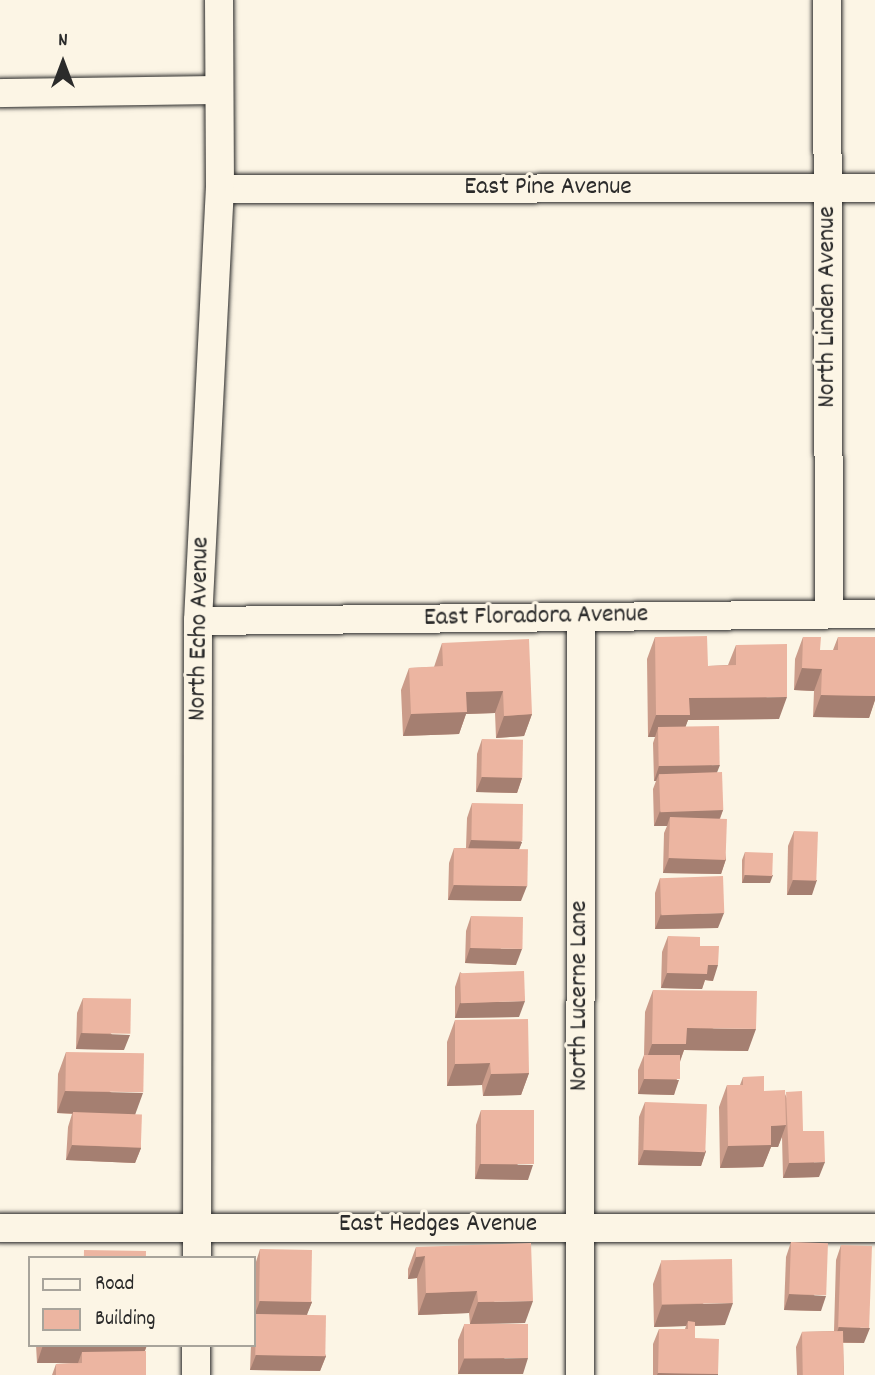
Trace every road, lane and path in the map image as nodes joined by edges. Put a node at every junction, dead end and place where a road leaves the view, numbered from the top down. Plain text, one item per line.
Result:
1 (219, 0) edge
2 (827, 0) edge
3 (219, 90) junction
4 (0, 93) edge
5 (828, 188) junction
6 (875, 188) edge
7 (220, 189) junction
8 (829, 614) junction
9 (875, 614) edge
10 (581, 617) junction
11 (198, 621) junction
12 (579, 1225) junction
13 (197, 1226) junction
14 (0, 1228) edge
15 (875, 1228) edge
16 (197, 1256) edge
17 (196, 1347) edge
18 (196, 1375) edge
19 (580, 1375) edge

1 - 3 street, North Echo Avenue
2 - 5 street, North Linden Avenue
3 - 4 street
3 - 7 street, North Echo Avenue
5 - 6 street, East Pine Avenue
5 - 7 street, East Pine Avenue
5 - 8 street, North Linden Avenue
7 - 11 street, North Echo Avenue
8 - 9 street, East Floradora Avenue
8 - 10 street, East Floradora Avenue
10 - 11 street, East Floradora Avenue
10 - 12 street, North Lucerne Lane
11 - 13 street, North Echo Avenue
12 - 13 street, East Hedges Avenue
12 - 15 street, East Hedges Avenue
12 - 19 street, North Lucerne Lane
13 - 14 street, East Hedges Avenue
13 - 16 street, North Echo Avenue
17 - 18 street

